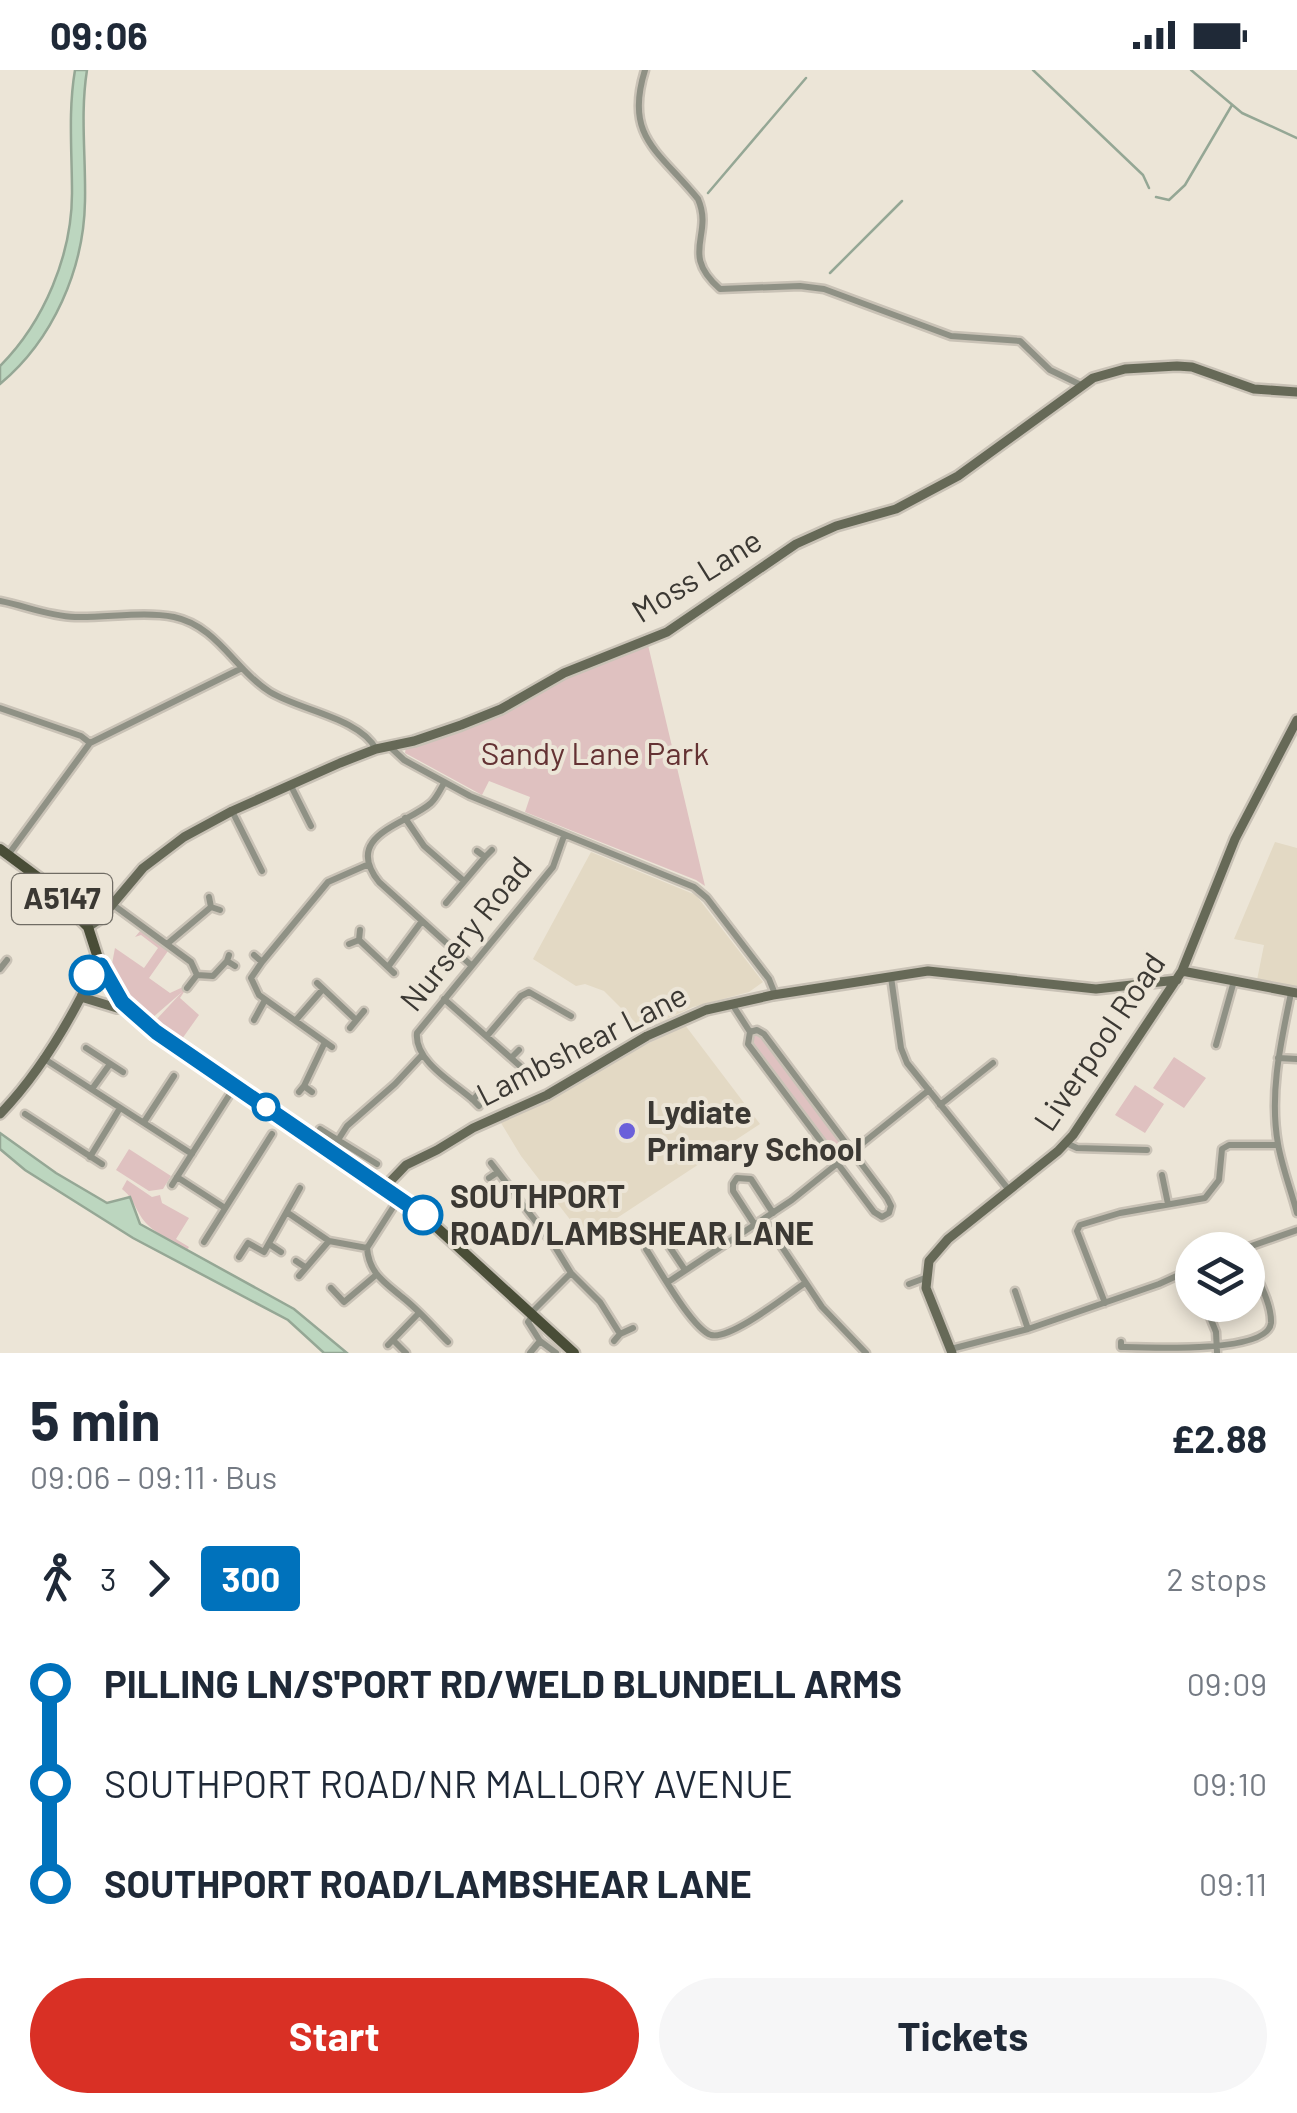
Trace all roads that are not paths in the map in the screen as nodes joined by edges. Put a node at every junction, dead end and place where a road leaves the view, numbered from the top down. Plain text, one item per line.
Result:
1 (645, 70) edge
2 (1081, 385) junction
3 (1297, 392) edge
4 (0, 601) edge
5 (242, 668) junction
6 (0, 708) edge
7 (1297, 720) edge
8 (90, 743) junction
9 (389, 746) junction
10 (376, 748) junction
11 (444, 782) junction
12 (290, 784) junction
13 (232, 811) junction
14 (405, 818) junction
15 (310, 826) dead end
16 (564, 836) junction
17 (492, 850) dead end
18 (478, 851) dead end
19 (4, 852) edge
20 (486, 858) junction
21 (369, 864) junction
22 (262, 871) dead end
23 (464, 881) junction
24 (208, 896) dead end
25 (446, 903) dead end
26 (112, 904) junction
27 (211, 906) junction
28 (220, 910) dead end
29 (422, 921) junction
30 (88, 927) junction
31 (360, 930) dead end
32 (359, 940) junction
33 (167, 944) junction
34 (349, 944) dead end
35 (254, 955) dead end
36 (7, 960) dead end
37 (230, 961) dead end
38 (262, 962) junction
39 (101, 965) junction
40 (472, 966) junction
41 (0, 968) edge
42 (9, 974) dead end
43 (1180, 975) junction
44 (197, 976) junction
45 (891, 976) junction
46 (1234, 981) junction
47 (187, 988) dead end
48 (1294, 993) edge
49 (775, 994) junction
50 (81, 997) junction
51 (444, 999) junction
52 (265, 1000) junction
53 (732, 1004) junction
54 (126, 1006) junction
55 (364, 1011) dead end
56 (354, 1019) junction
57 (254, 1020) dead end
58 (296, 1020) junction
59 (558, 1021) dead end
60 (350, 1028) dead end
61 (750, 1032) junction
62 (487, 1036) junction
63 (1216, 1045) dead end
64 (86, 1048) dead end
65 (519, 1050) dead end
66 (422, 1055) junction
67 (42, 1058) junction
68 (511, 1058) junction
69 (1278, 1058) junction
70 (1297, 1059) edge
71 (993, 1063) dead end
72 (110, 1064) junction
73 (520, 1066) dead end
74 (123, 1072) dead end
75 (158, 1076) dead end
76 (235, 1086) junction
77 (92, 1089) junction
78 (305, 1090) dead end
79 (929, 1090) junction
80 (479, 1093) dead end
81 (940, 1105) junction
82 (120, 1108) junction
83 (0, 1114) edge
84 (25, 1114) dead end
85 (35, 1121) junction
86 (144, 1122) junction
87 (320, 1128) dead end
88 (28, 1132) dead end
89 (272, 1134) dead end
90 (338, 1140) junction
91 (1066, 1144) junction
92 (1278, 1144) junction
93 (265, 1146) junction
94 (1148, 1150) dead end
95 (853, 1153) junction
96 (192, 1154) junction
97 (276, 1154) dead end
98 (90, 1157) junction
99 (492, 1163) dead end
100 (102, 1164) dead end
101 (377, 1164) dead end
102 (838, 1164) junction
103 (498, 1172) junction
104 (1162, 1175) dead end
105 (489, 1178) dead end
106 (300, 1188) dead end
107 (384, 1188) junction
108 (1009, 1190) junction
109 (399, 1198) junction
110 (1168, 1204) junction
111 (225, 1208) junction
112 (288, 1213) junction
113 (773, 1213) junction
114 (1297, 1213) edge
115 (764, 1220) junction
116 (200, 1225) dead end
117 (755, 1225) junction
118 (1297, 1230) edge
119 (210, 1232) junction
120 (329, 1241) junction
121 (204, 1242) dead end
122 (1265, 1243) edge
123 (269, 1244) junction
124 (367, 1248) junction
125 (281, 1252) dead end
126 (239, 1257) dead end
127 (296, 1260) dead end
128 (305, 1267) junction
129 (686, 1270) junction
130 (571, 1273) junction
131 (376, 1275) junction
132 (299, 1276) dead end
133 (925, 1278) junction
134 (1175, 1278) edge
135 (668, 1282) junction
136 (805, 1283) junction
137 (910, 1284) dead end
138 (332, 1288) dead end
139 (1016, 1291) dead end
140 (1265, 1302) edge
141 (1105, 1303) junction
142 (419, 1313) junction
143 (532, 1314) junction
144 (1212, 1322) edge
145 (634, 1328) dead end
146 (1028, 1329) junction
147 (620, 1334) junction
148 (614, 1341) dead end
149 (448, 1342) dead end
150 (540, 1342) junction
151 (1120, 1342) dead end
152 (1145, 1350) edge
153 (564, 1351) edge
154 (951, 1351) edge
155 (1217, 1352) edge
156 (406, 1353) edge
157 (530, 1353) edge
158 (866, 1353) edge

1 - 2 street
2 - 3 street, Moss Lane
2 - 9 street, Moss Lane
4 - 5 street
5 - 8 street
5 - 10 street
6 - 8 street
7 - 43 street, Liverpool Road
8 - 19 street
9 - 10 street, Moss Lane
9 - 11 street
10 - 12 street, Moss Lane
11 - 14 street
11 - 16 street
12 - 13 street, Moss Lane
12 - 15 street
13 - 22 street
13 - 26 street, Moss Lane
14 - 21 street
14 - 23 street
16 - 40 street, Nursery Road
16 - 49 street
17 - 20 street
18 - 20 street
19 - 30 main road, A5147
20 - 23 street
21 - 29 street
21 - 38 street
23 - 25 street
24 - 27 street
26 - 30 street, Moss Lane
26 - 33 street
27 - 28 street
27 - 33 street
29 - 32 street
29 - 40 street
30 - 39 main road, A5147
31 - 32 street
32 - 34 street
33 - 44 street
35 - 38 street
36 - 41 street
37 - 44 street
38 - 52 street
39 - 50 street
39 - 54 main road, A5147
40 - 51 street, Nursery Road
41 - 42 street
43 - 45 street, Lambshear Lane
43 - 46 street, Lambshear Lane
43 - 91 street, Liverpool Road
44 - 47 street
45 - 49 street, Lambshear Lane
45 - 79 street
46 - 48 street, Lambshear Lane
46 - 63 street
48 - 69 street
49 - 53 street, Lambshear Lane
50 - 54 street
50 - 67 street
51 - 62 street
51 - 66 street, Nursery Road
52 - 57 street
52 - 58 street
53 - 61 street
53 - 107 street, Lambshear Lane
54 - 76 main road, A5147
55 - 56 street
56 - 58 street
56 - 60 street
58 - 78 street
59 - 62 street
61 - 95 street
61 - 102 street
62 - 68 street
64 - 72 street
65 - 68 street
66 - 80 street, Nursery Road
66 - 90 street
67 - 77 street
67 - 83 street
68 - 73 street
69 - 70 street
69 - 92 street
71 - 81 street
72 - 74 street
72 - 77 street
75 - 86 street
76 - 96 street
76 - 107 main road, A5147
77 - 82 street
79 - 81 street
79 - 95 street
81 - 108 street
82 - 86 street
82 - 98 street
84 - 85 street
85 - 88 street
85 - 98 street
86 - 96 street
87 - 90 street
89 - 93 street
90 - 101 street
91 - 94 street
91 - 108 street, Liverpool Road
92 - 110 street
92 - 114 street
93 - 97 street
93 - 111 street
95 - 102 street
95 - 102 street
96 - 111 street
98 - 100 street
99 - 103 street
102 - 113 street
103 - 105 street
103 - 130 street
104 - 110 street
106 - 112 street
107 - 109 main road, A5147
108 - 133 street, Liverpool Road
109 - 124 street
109 - 143 main road, A5147
110 - 141 street
111 - 119 street
112 - 120 street
112 - 123 street
113 - 115 street
113 - 117 street
115 - 117 street
115 - 136 street
116 - 119 street
117 - 129 street
118 - 122 street
119 - 121 street
120 - 124 street
120 - 128 street
123 - 125 street
123 - 126 street
124 - 131 street
127 - 128 street
128 - 132 street
129 - 135 street
129 - 135 street
130 - 143 street
130 - 147 street
131 - 138 street
131 - 142 street
133 - 137 street
133 - 154 street
134 - 141 street
135 - 136 street
136 - 158 street
139 - 146 street
140 - 155 street
141 - 146 street
142 - 149 street
142 - 156 street
143 - 150 street
143 - 153 main road, A5147
144 - 155 street
145 - 147 street
146 - 154 street
147 - 148 street
150 - 153 street
150 - 157 street
151 - 152 street
152 - 155 street

